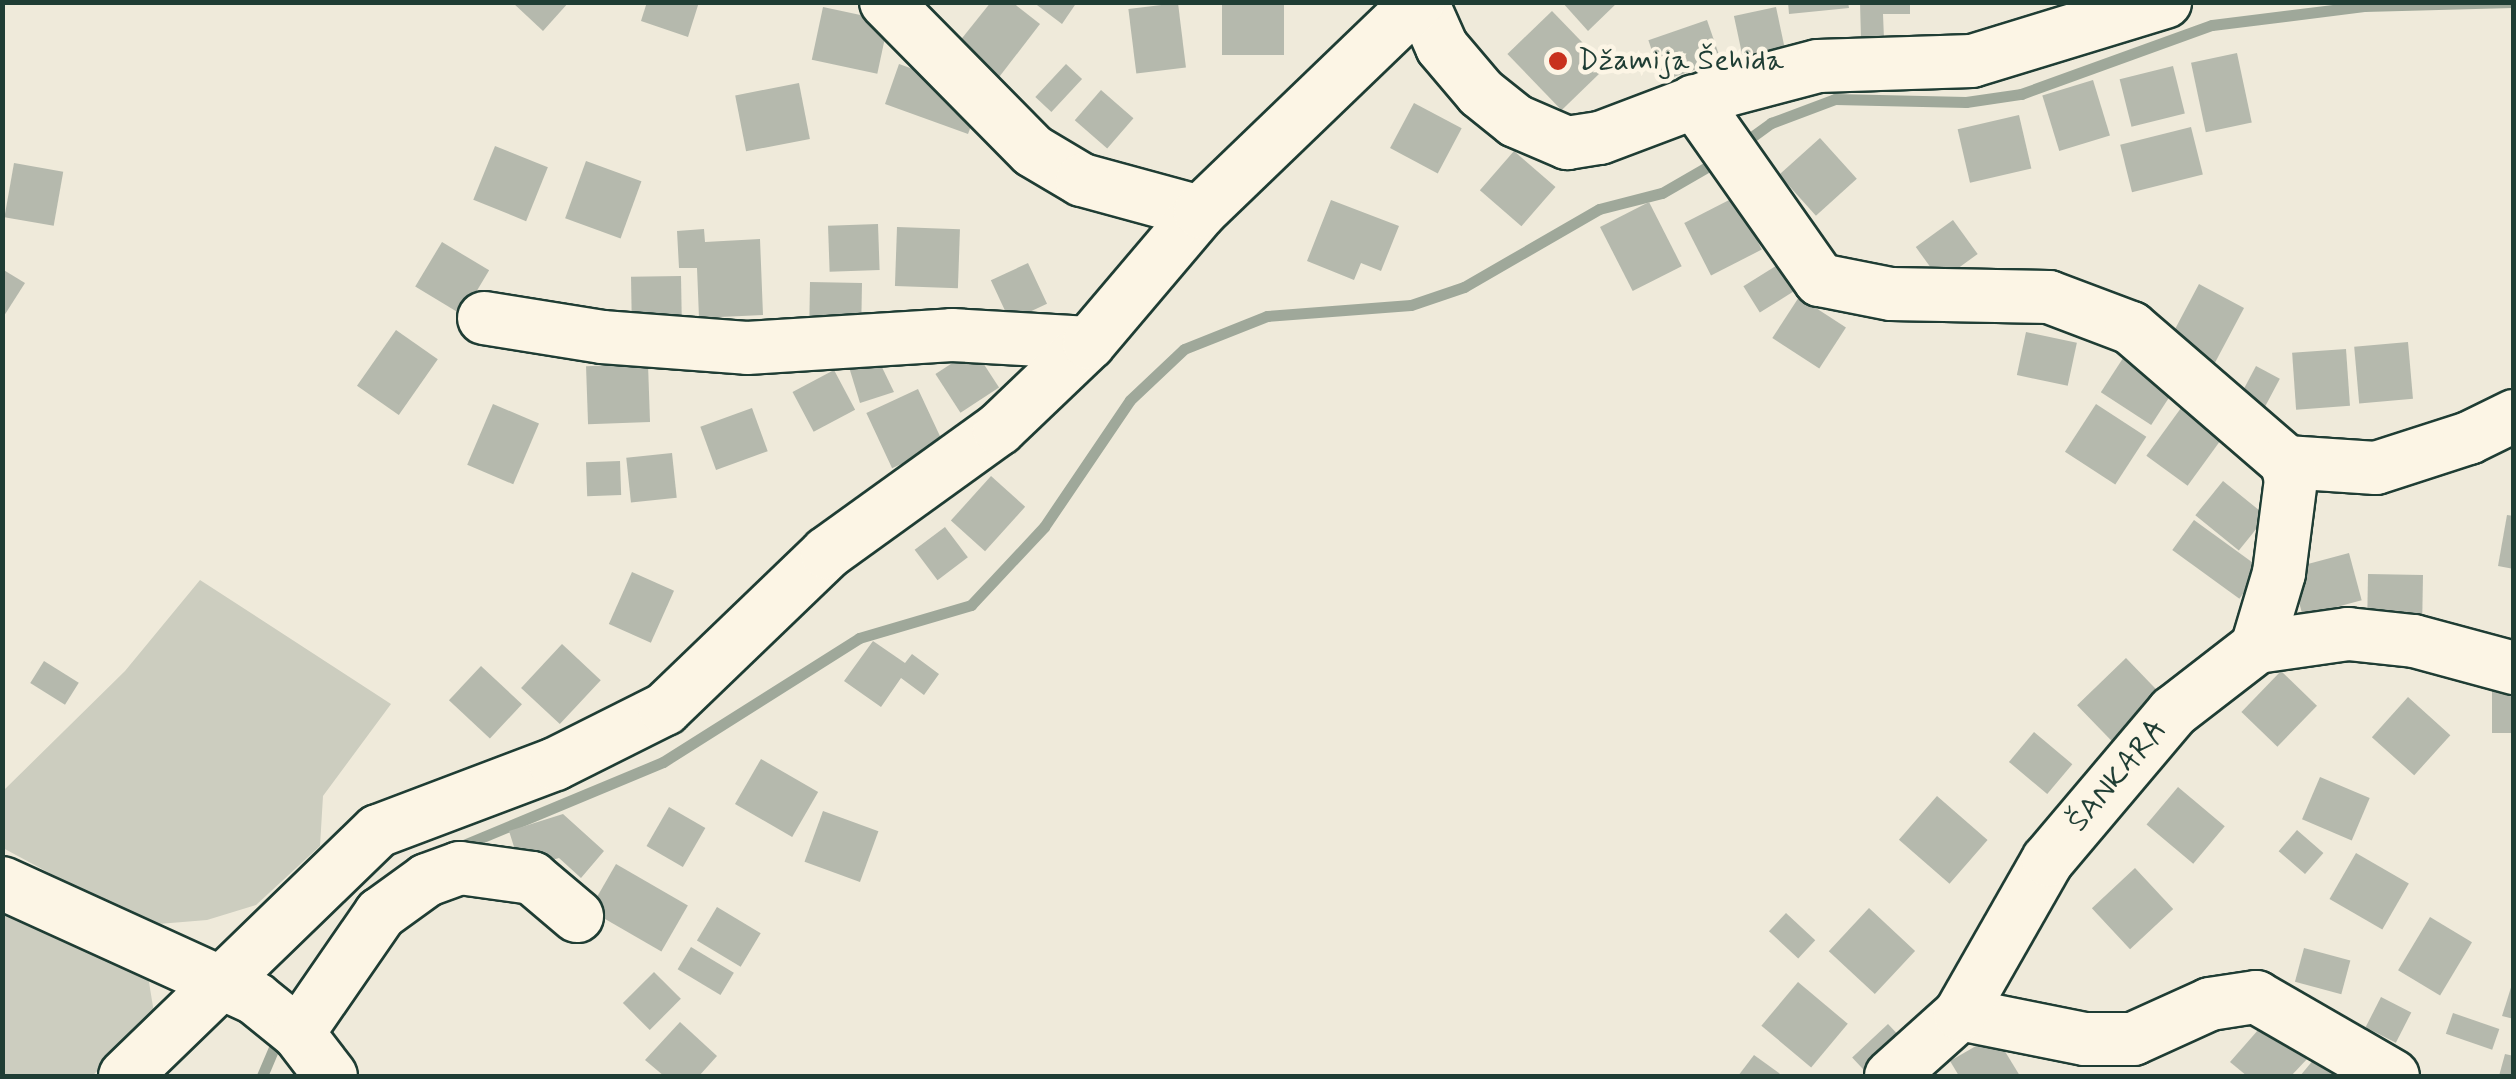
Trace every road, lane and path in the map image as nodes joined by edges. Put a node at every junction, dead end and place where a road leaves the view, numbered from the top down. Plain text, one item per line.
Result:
1 (886, 2) edge
2 (1420, 2) edge
3 (2165, 2) edge
4 (1719, 139) junction
5 (1200, 212) junction
6 (484, 318) dead end
7 (1089, 343) junction
8 (2514, 416) edge
9 (2286, 462) junction
10 (2257, 647) junction
11 (2514, 668) edge
12 (2, 883) edge
13 (577, 916) dead end
14 (269, 1014) junction
15 (1960, 1014) junction
16 (124, 1076) edge
17 (331, 1076) edge
18 (1891, 1076) edge
19 (2393, 1076) edge

1 - 5 street
2 - 4 street
2 - 5 street
3 - 4 street
4 - 9 street
5 - 7 street
6 - 7 street
7 - 14 street
8 - 9 street
9 - 10 street
10 - 11 street
10 - 15 street, ŠANKARA
12 - 14 street
13 - 14 street
14 - 16 street
14 - 17 street
15 - 18 street, ŠANKARA
15 - 19 street

